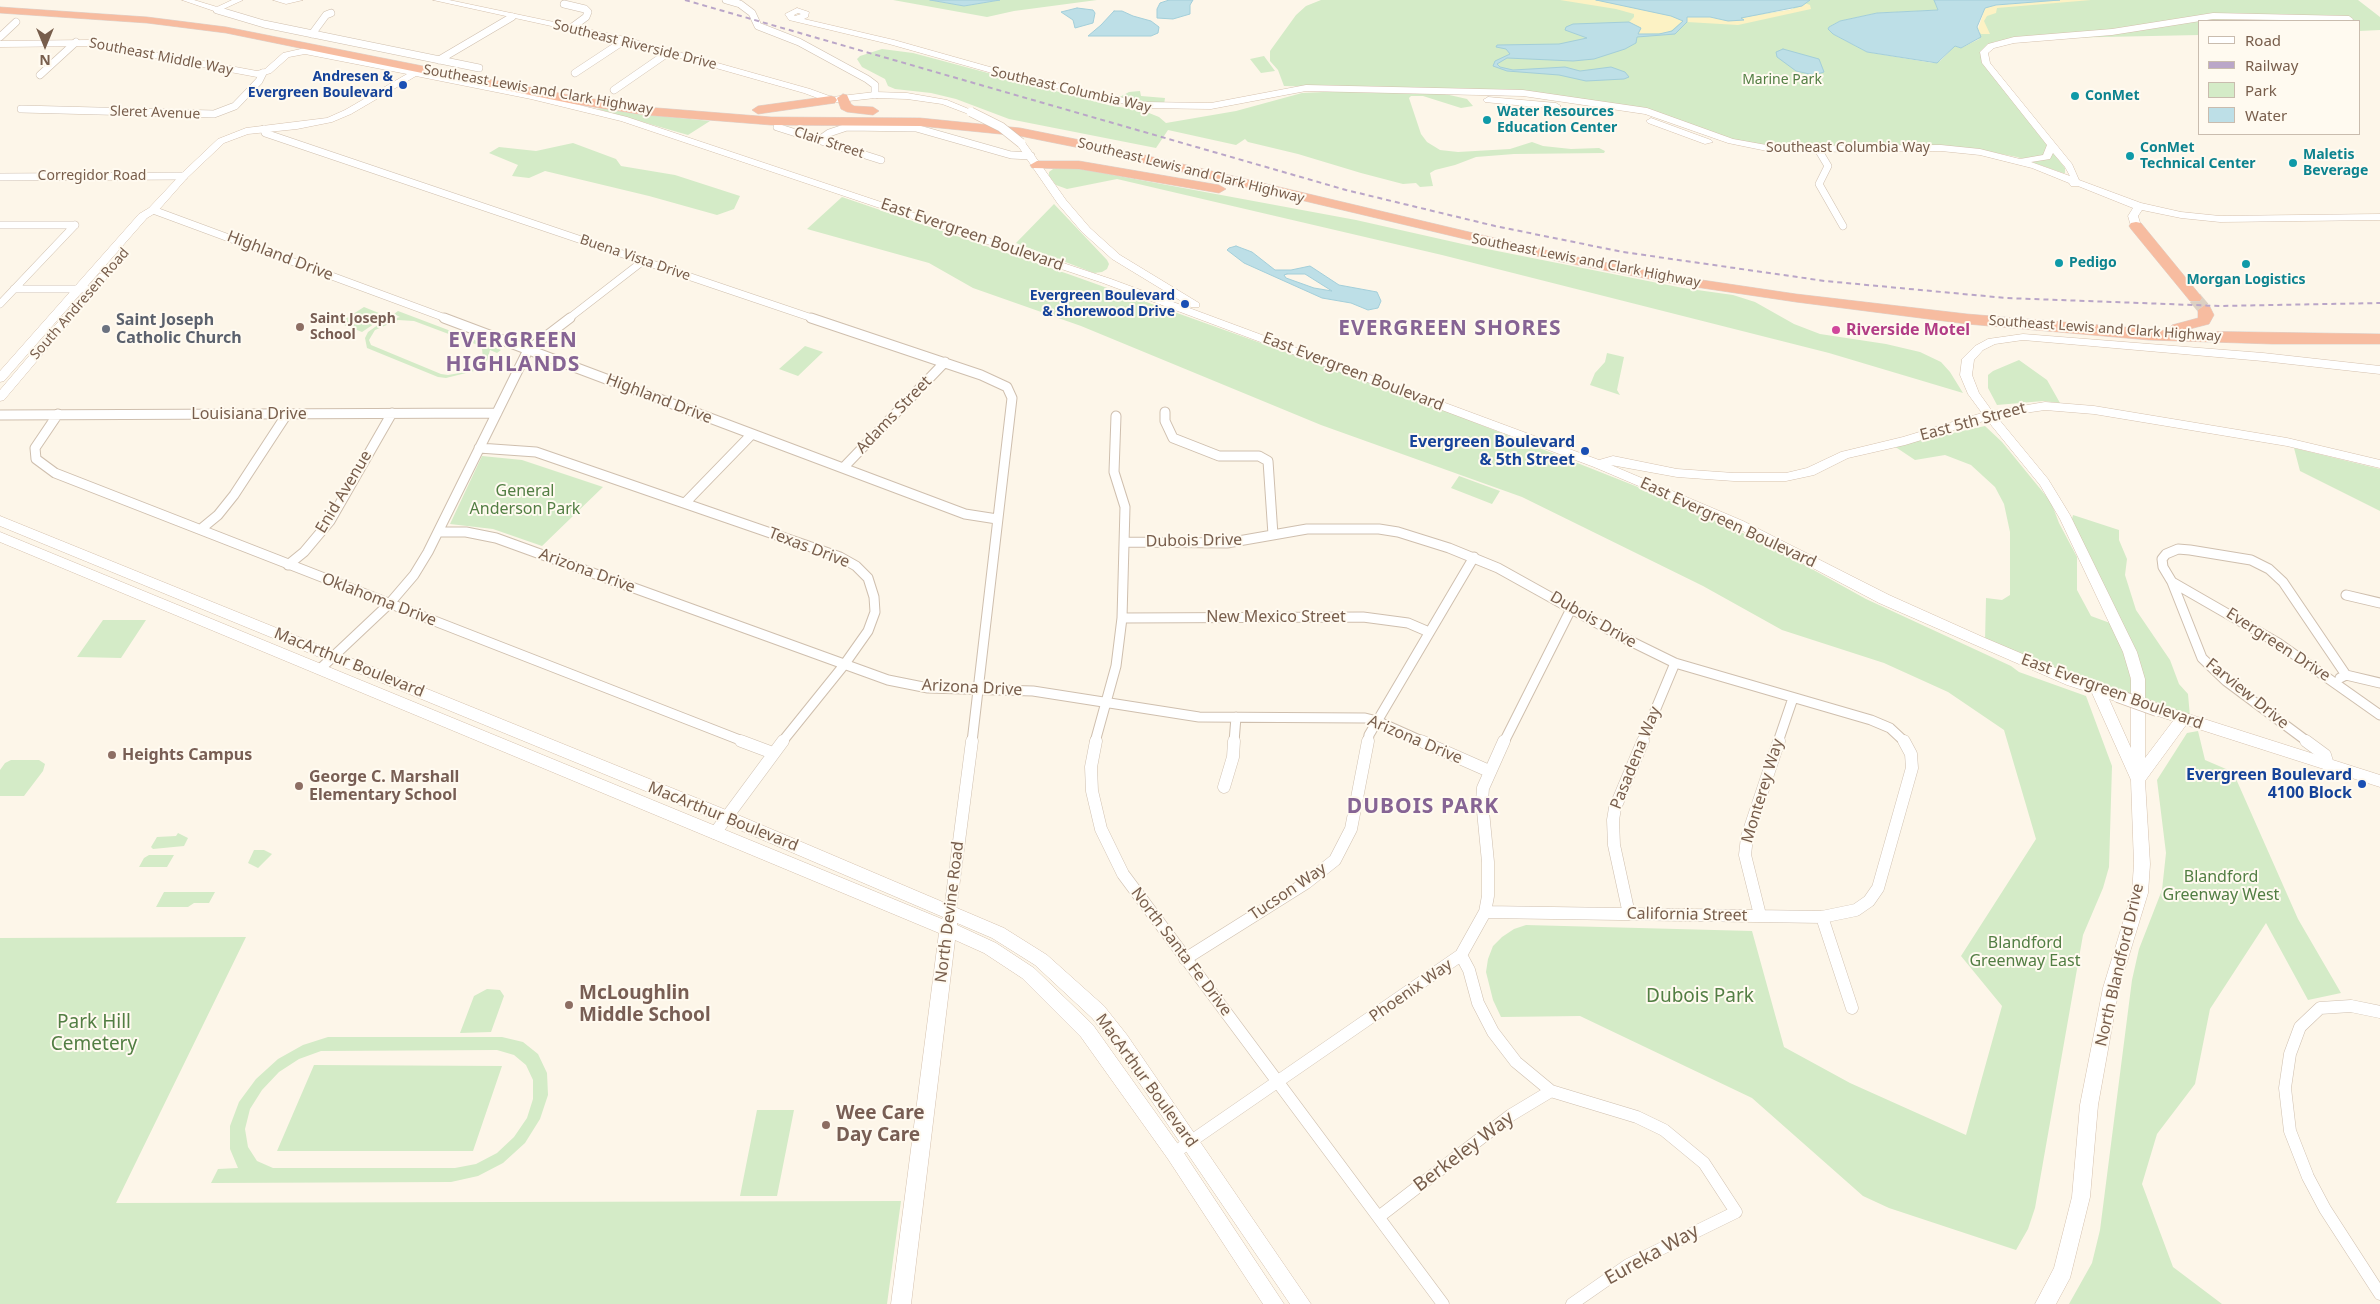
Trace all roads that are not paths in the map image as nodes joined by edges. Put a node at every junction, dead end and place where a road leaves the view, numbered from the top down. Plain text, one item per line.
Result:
1 (186, 0) edge
2 (240, 0) edge
3 (277, 0) edge
4 (299, 0) edge
5 (437, 0) edge
6 (726, 0) edge
7 (564, 4) dead end
8 (0, 5) edge
9 (0, 10) edge
10 (217, 10) junction
11 (331, 13) dead end
12 (512, 17) junction
13 (799, 18) dead end
14 (2349, 19) dead end
15 (147, 20) junction
16 (16, 22) dead end
17 (571, 28) junction
18 (312, 34) junction
19 (625, 40) junction
20 (76, 42) junction
21 (1, 43) edge
22 (296, 52) junction
23 (669, 52) junction
24 (439, 60) junction
25 (479, 68) dead end
26 (263, 73) junction
27 (415, 73) junction
28 (575, 73) dead end
29 (40, 76) dead end
30 (614, 90) dead end
31 (875, 95) junction
32 (813, 99) junction
33 (837, 99) junction
34 (665, 107) junction
35 (21, 109) dead end
36 (947, 117) junction
37 (777, 127) dead end
38 (264, 129) junction
39 (819, 140) junction
40 (2052, 145) junction
41 (1904, 152) junction
42 (1821, 153) junction
43 (2014, 159) junction
44 (881, 160) dead end
45 (1034, 160) junction
46 (184, 176) junction
47 (0, 177) edge
48 (2074, 182) junction
49 (2139, 206) junction
50 (153, 210) junction
51 (2380, 217) edge
52 (0, 225) edge
53 (1843, 226) dead end
54 (2136, 226) joint
55 (1446, 232) junction
56 (1116, 257) junction
57 (642, 261) junction
58 (1135, 268) junction
59 (1111, 282) junction
60 (14, 289) junction
61 (80, 289) junction
62 (92, 289) junction
63 (2195, 298) tunnel mouth
64 (0, 304) edge
65 (2205, 310) dead end
66 (1228, 324) junction
67 (2177, 328) junction
68 (2380, 330) edge
69 (2380, 339) edge
70 (528, 350) junction
71 (945, 362) junction
72 (2380, 370) edge
73 (0, 378) edge
74 (1007, 387) joint
75 (0, 397) edge
76 (1165, 412) dead end
77 (392, 413) junction
78 (497, 413) junction
79 (58, 414) junction
80 (287, 414) junction
81 (0, 415) edge
82 (1988, 415) junction
83 (1116, 416) dead end
84 (752, 434) junction
85 (479, 448) junction
86 (1598, 464) junction
87 (2380, 464) edge
88 (842, 468) junction
89 (685, 503) junction
90 (997, 519) junction
91 (0, 521) edge
92 (201, 530) junction
93 (438, 532) junction
94 (1272, 535) junction
95 (0, 537) edge
96 (1124, 542) junction
97 (1474, 557) junction
98 (288, 565) junction
99 (2172, 582) junction
100 (2346, 596) dead end
101 (390, 603) junction
102 (2380, 603) edge
103 (1572, 607) junction
104 (1122, 618) junction
105 (1429, 632) junction
106 (332, 657) junction
107 (1675, 663) junction
108 (844, 665) junction
109 (320, 669) junction
110 (2346, 675) junction
111 (2334, 681) junction
112 (2380, 683) edge
113 (979, 689) junction
114 (2098, 690) junction
115 (1793, 698) junction
116 (1105, 703) junction
117 (2380, 715) edge
118 (1236, 717) junction
119 (2183, 718) junction
120 (1377, 721) junction
121 (774, 753) junction
122 (2328, 765) junction
123 (1489, 771) junction
124 (2138, 780) junction
125 (2380, 781) edge
126 (1224, 787) dead end
127 (726, 818) junction
128 (715, 834) junction
129 (1878, 888) joint
130 (950, 911) junction
131 (1484, 912) junction
132 (1629, 914) junction
133 (1760, 915) junction
134 (1822, 917) junction
135 (948, 929) junction
136 (1461, 955) junction
137 (1185, 959) junction
138 (1852, 1008) dead end
139 (2380, 1012) edge
140 (1279, 1083) junction
141 (1551, 1091) junction
142 (1190, 1142) junction
143 (1174, 1153) junction
144 (1380, 1216) junction
145 (2380, 1294) edge
146 (901, 1304) edge
147 (1274, 1304) edge
148 (1301, 1304) edge
149 (1443, 1304) edge
150 (1572, 1304) edge
151 (2045, 1304) edge

1 - 10 street
2 - 10 street
3 - 4 street
5 - 12 street, Southeast Riverside Drive
6 - 31 street
7 - 17 street
8 - 34 highway, Southeast Lewis and Clark Highway
9 - 15 highway, Southeast Lewis and Clark Highway
10 - 18 street
11 - 18 street
12 - 17 street, Southeast Riverside Drive
12 - 24 street
13 - 42 street, Southeast Columbia Way
14 - 40 street
15 - 22 highway
15 - 55 highway, Southeast Lewis and Clark Highway
16 - 21 street
17 - 19 street, Southeast Riverside Drive
18 - 24 street
19 - 23 street, Southeast Riverside Drive
19 - 28 street
20 - 21 street, Southeast Middle Way
20 - 26 street, Southeast Middle Way
20 - 29 street
22 - 26 street, Sleret Avenue
22 - 27 street, East Evergreen Boulevard
23 - 30 street
23 - 32 street, Southeast Riverside Drive
24 - 25 street
26 - 35 street, Sleret Avenue
27 - 38 street, South Andresen Road
27 - 59 street, East Evergreen Boulevard
31 - 33 street
31 - 45 street, bridge
32 - 33 highway
32 - 34 highway
33 - 36 highway
34 - 36 highway, Southeast Lewis and Clark Highway
36 - 67 highway, Southeast Lewis and Clark Highway
37 - 39 street, Clair Street
38 - 46 street, South Andresen Road
38 - 57 street, Buena Vista Drive
39 - 44 street, Clair Street
39 - 45 street
40 - 43 street
40 - 48 street
41 - 42 street, Southeast Columbia Way
41 - 43 street, Southeast Columbia Way
41 - 48 street, Southeast Columbia Way
42 - 53 street
43 - 48 street, Southeast Columbia Way
45 - 55 highway
45 - 56 street
46 - 47 street, Corregidor Road
46 - 50 street, South Andresen Road
48 - 49 street, Southeast Columbia Way
49 - 51 street, Southeast Columbia Way
49 - 54 street
50 - 61 street, South Andresen Road
50 - 62 street, South Andresen Road
50 - 70 street, Highland Drive
52 - 60 street
54 - 63 highway
55 - 69 highway, Southeast Lewis and Clark Highway
56 - 58 street
56 - 59 street
57 - 70 street
57 - 71 street, Buena Vista Drive
58 - 59 street
58 - 66 street
59 - 66 street, East Evergreen Boulevard
60 - 61 street
60 - 64 street
61 - 62 street
61 - 73 street, South Andresen Road
62 - 75 street, South Andresen Road
65 - 67 highway
66 - 86 street, East Evergreen Boulevard
67 - 68 highway, Southeast Lewis and Clark Highway
70 - 78 street
70 - 84 street, Highland Drive
71 - 74 street, Buena Vista Drive
71 - 88 street, Adams Street
72 - 82 street, North Blandford Drive
74 - 90 street, North Devine Road
76 - 94 street
77 - 78 street, Louisiana Drive
77 - 80 street, Louisiana Drive
77 - 98 street, Enid Avenue
78 - 85 street
79 - 80 street, Louisiana Drive
79 - 81 street, Louisiana Drive
79 - 92 street, Oklahoma Drive
80 - 92 street
82 - 86 street, East 5th Street
82 - 87 street, East 5th Street
82 - 124 street, North Blandford Drive
83 - 96 street, North Santa Fe Drive
84 - 88 street, Highland Drive
84 - 89 street
85 - 89 street, Texas Drive
85 - 93 street
86 - 114 street, East Evergreen Boulevard
88 - 90 street, Highland Drive
89 - 108 street, Texas Drive
90 - 113 street, North Devine Road
91 - 106 street, MacArthur Boulevard
92 - 98 street, Oklahoma Drive
93 - 101 street
93 - 108 street, Arizona Drive
94 - 96 street, Dubois Drive
94 - 97 street, Dubois Drive
95 - 109 street, MacArthur Boulevard
96 - 104 street, North Santa Fe Drive
97 - 103 street, Dubois Drive
97 - 105 street, Tucson Way
98 - 101 street, Oklahoma Drive
99 - 110 street, Farview Drive
99 - 111 street, Evergreen Drive
99 - 122 street, Farview Drive
100 - 102 street
101 - 106 street
101 - 121 street, Oklahoma Drive
103 - 107 street, Dubois Drive
103 - 123 street, Phoenix Way
104 - 105 street, New Mexico Street
104 - 116 street, North Santa Fe Drive
105 - 120 street, Tucson Way
106 - 109 street
106 - 127 street, MacArthur Boulevard
107 - 115 street, Dubois Drive
107 - 132 street, Pasadena Way
108 - 113 street, Arizona Drive
108 - 121 street, Texas Drive
109 - 128 street, MacArthur Boulevard
110 - 111 street
110 - 112 street
111 - 117 street, Evergreen Drive
113 - 116 street, Arizona Drive
113 - 130 street, North Devine Road
114 - 119 street, East Evergreen Boulevard, bridge
114 - 124 street
115 - 129 street, Dubois Drive
115 - 133 street, Monterey Way
116 - 118 street, Arizona Drive
116 - 137 street, North Santa Fe Drive
118 - 120 street, Arizona Drive
118 - 126 street
119 - 122 street, East Evergreen Boulevard
119 - 124 street
120 - 123 street, Arizona Drive
120 - 137 street, Tucson Way
121 - 127 street, Texas Drive
122 - 125 street, East Evergreen Boulevard
123 - 131 street, Phoenix Way
124 - 151 street, North Blandford Drive
127 - 128 street, Texas Drive
127 - 130 street, MacArthur Boulevard
128 - 135 street, MacArthur Boulevard
129 - 134 street, California Street
130 - 135 street, North Devine Road
130 - 142 street, MacArthur Boulevard
131 - 132 street, California Street
131 - 136 street, Phoenix Way
132 - 133 street, California Street
133 - 134 street, California Street
134 - 138 street
135 - 143 street, MacArthur Boulevard
135 - 146 street, North Devine Road
136 - 140 street, Phoenix Way
136 - 141 street
137 - 140 street, North Santa Fe Drive
139 - 145 street
140 - 142 street, Phoenix Way
140 - 144 street, North Santa Fe Drive
141 - 144 street, Berkeley Way
141 - 150 street, Eureka Way
142 - 143 street, Phoenix Way
142 - 148 street, MacArthur Boulevard
143 - 147 street, MacArthur Boulevard
144 - 149 street, North Santa Fe Drive

